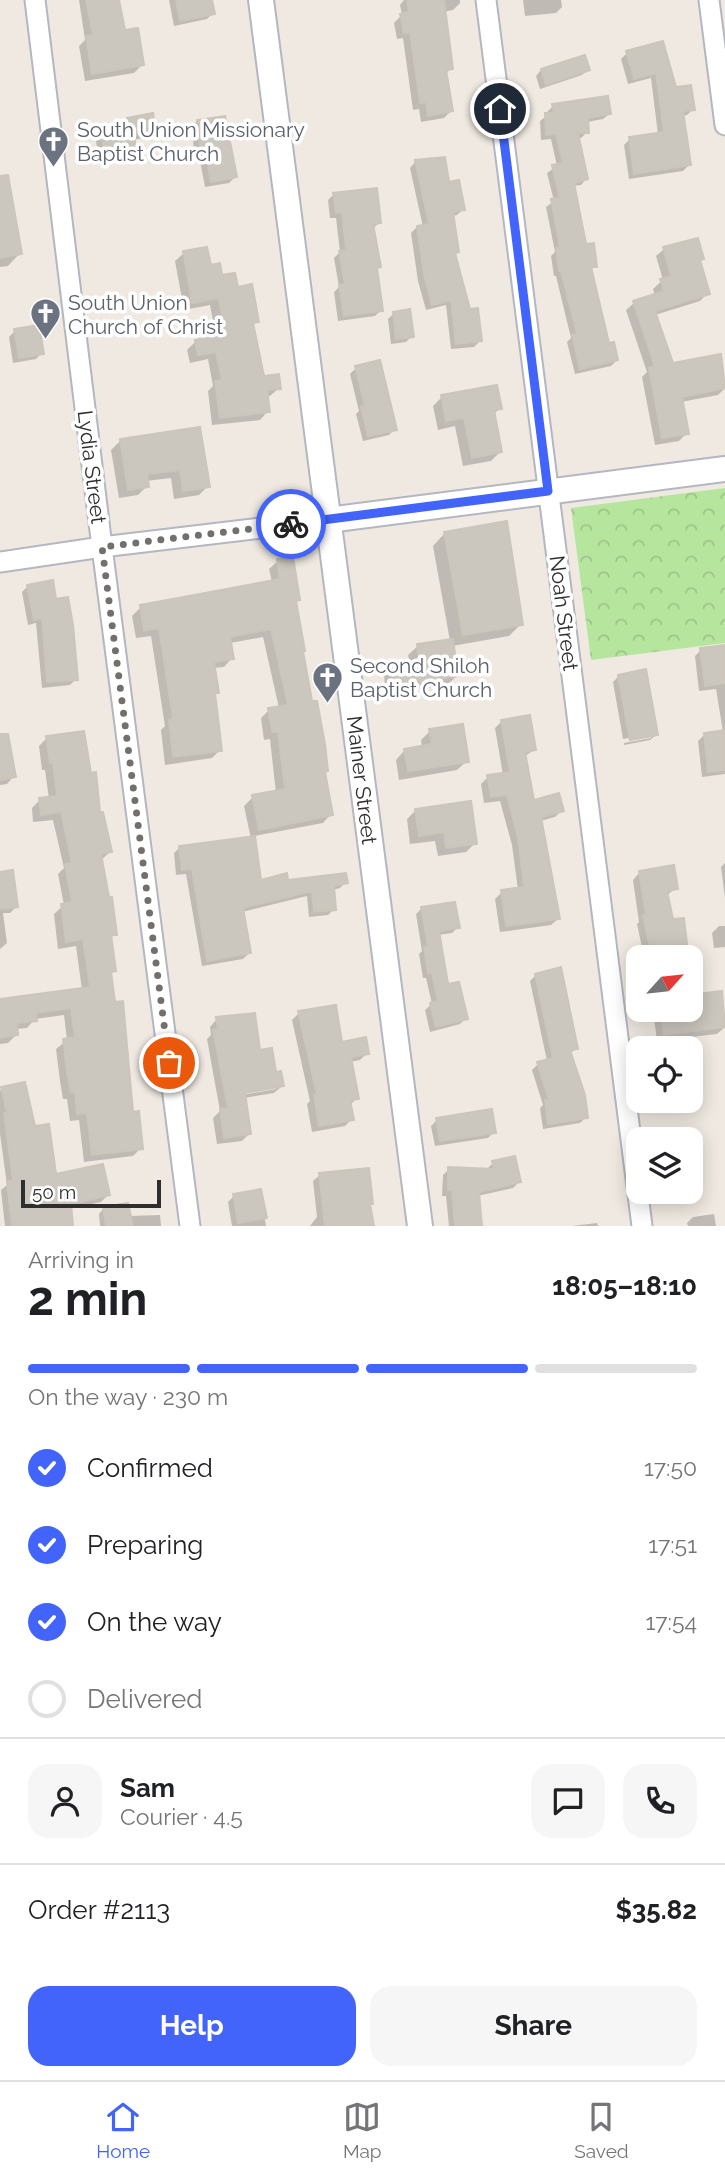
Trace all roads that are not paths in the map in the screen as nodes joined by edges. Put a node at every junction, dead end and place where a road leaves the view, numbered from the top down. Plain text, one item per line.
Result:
1 (35, 0) edge
2 (261, 0) edge
3 (486, 0) edge
4 (709, 0) edge
5 (725, 125) edge
6 (725, 468) edge
7 (548, 491) junction
8 (328, 520) junction
9 (102, 547) junction
10 (0, 562) edge
11 (190, 1226) edge
12 (420, 1226) edge
13 (642, 1226) edge

1 - 9 street, Lydia Street
2 - 8 street, Mainer Street
3 - 7 street, Noah Street
4 - 5 street
6 - 7 street
7 - 8 street
7 - 13 street, Noah Street
8 - 9 street
8 - 12 street, Mainer Street
9 - 10 street
9 - 11 street, Lydia Street

